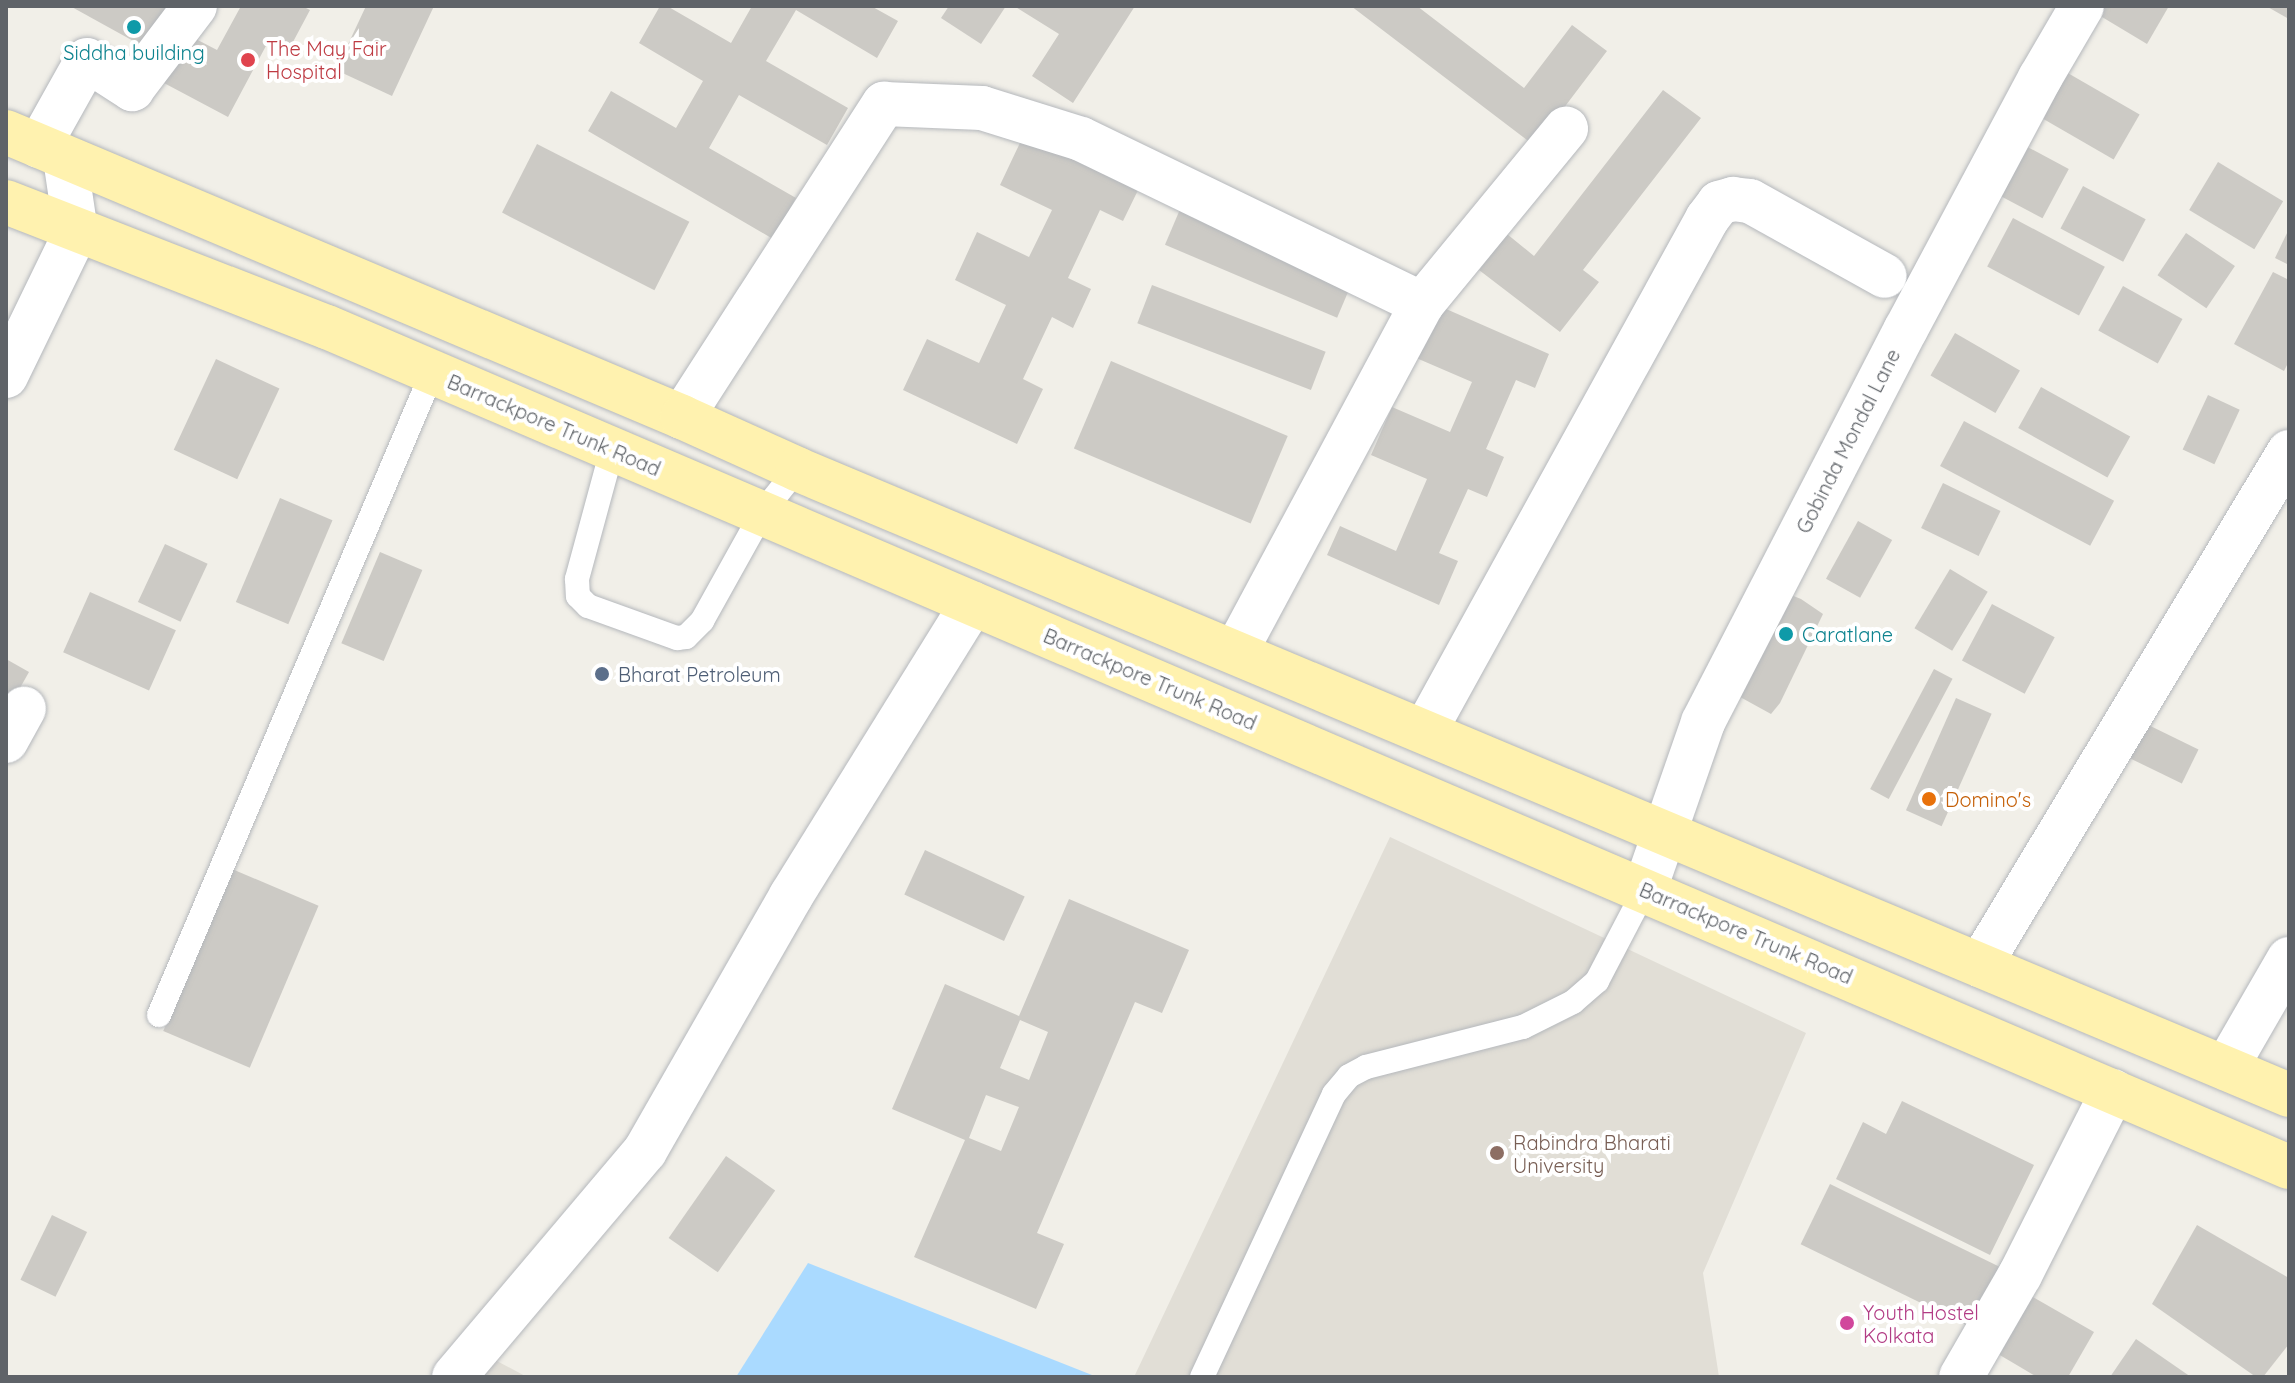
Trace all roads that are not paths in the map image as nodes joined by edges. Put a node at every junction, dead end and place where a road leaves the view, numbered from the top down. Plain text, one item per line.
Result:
1 (195, 6) edge
2 (2082, 6) edge
3 (1566, 129) dead end
4 (37, 145) edge
5 (6, 202) edge
6 (76, 232) junction
7 (1885, 276) dead end
8 (1422, 304) junction
9 (432, 373) junction
10 (6, 376) edge
11 (682, 417) junction
12 (612, 450) junction
13 (2289, 452) edge
14 (797, 469) junction
15 (762, 513) junction
16 (972, 604) junction
17 (1236, 651) junction
18 (1425, 731) junction
19 (1665, 832) junction
20 (1645, 889) junction
21 (2289, 959) edge
22 (1980, 965) junction
23 (159, 1015) dead end
24 (2226, 1068) junction
25 (2113, 1091) junction
26 (2289, 1095) edge
27 (2289, 1167) edge
28 (454, 1377) edge
29 (1202, 1377) edge
30 (1961, 1377) edge

1 - 4 street
2 - 19 street, Gobinda Mondal Lane
3 - 8 street
4 - 6 street
4 - 11 main road
5 - 6 main road, Barrackpore Trunk Road
6 - 9 main road, Barrackpore Trunk Road
6 - 10 street
7 - 18 street
8 - 11 street
8 - 17 street
9 - 12 main road, Barrackpore Trunk Road
9 - 23 lane
11 - 14 main road
12 - 15 main road, Barrackpore Trunk Road
12 - 15 lane
13 - 22 street
14 - 15 lane
14 - 17 main road
15 - 16 main road, Barrackpore Trunk Road
16 - 20 main road, Barrackpore Trunk Road
16 - 28 street
17 - 18 main road
18 - 19 main road
19 - 20 street, Gobinda Mondal Lane
19 - 22 main road
20 - 25 main road, Barrackpore Trunk Road
20 - 29 lane
21 - 24 street
22 - 24 main road
24 - 26 main road
25 - 27 main road, Barrackpore Trunk Road
25 - 30 street

